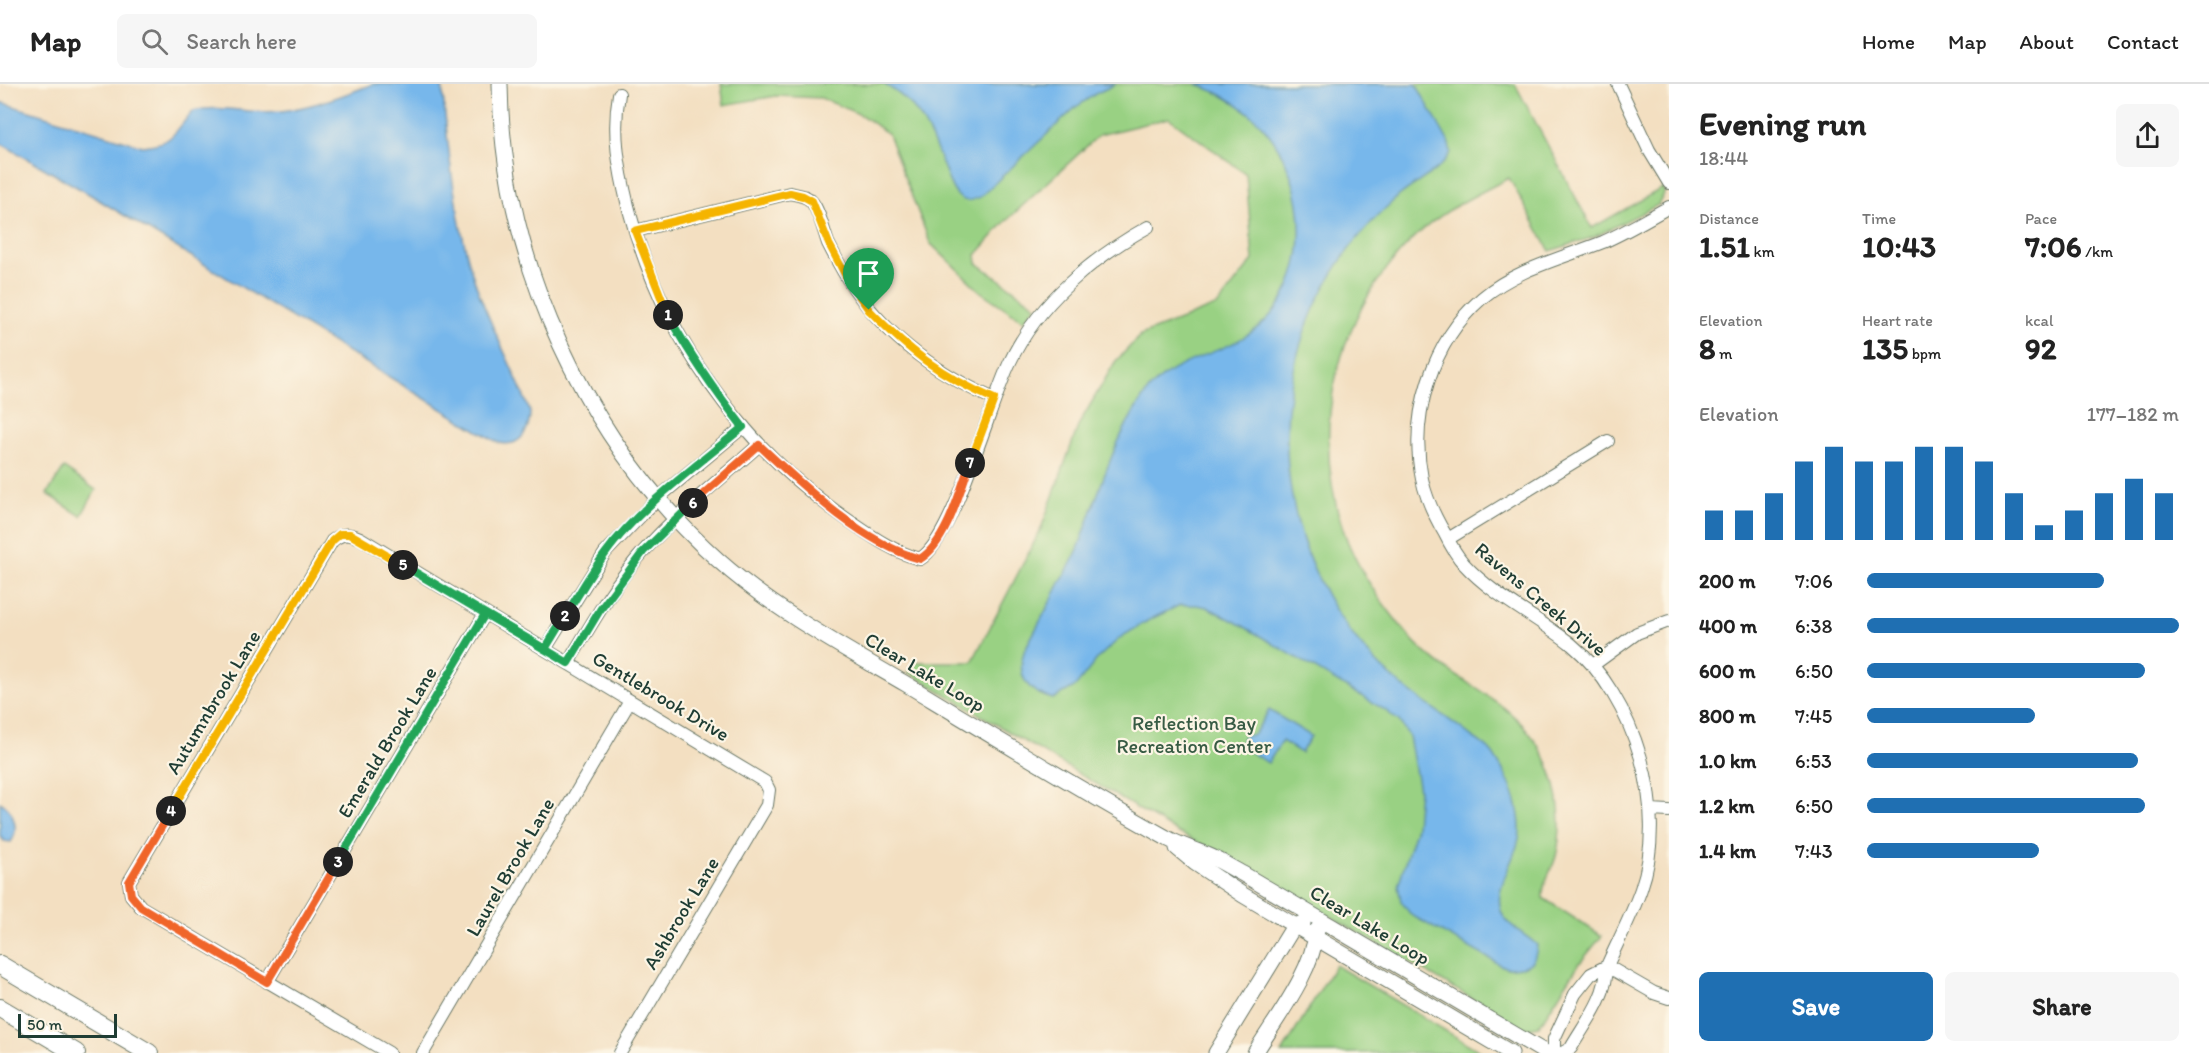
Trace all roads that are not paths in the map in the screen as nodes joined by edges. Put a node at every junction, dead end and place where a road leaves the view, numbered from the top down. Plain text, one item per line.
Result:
1 (500, 84) edge
2 (1618, 84) edge
3 (619, 94) dead end
4 (1669, 183) edge
5 (1669, 207) edge
6 (1148, 227) dead end
7 (635, 231) junction
8 (994, 399) junction
9 (743, 427) junction
10 (1608, 441) dead end
11 (759, 445) junction
12 (658, 498) junction
13 (677, 518) junction
14 (340, 534) joint
15 (1448, 539) junction
16 (485, 614) junction
17 (1669, 621) edge
18 (545, 649) junction
19 (568, 663) junction
20 (1593, 665) junction
21 (630, 701) junction
22 (769, 790) joint
23 (1651, 810) junction
24 (1669, 811) edge
25 (1169, 840) junction
26 (1318, 918) junction
27 (1294, 926) junction
28 (1316, 938) junction
29 (0, 965) edge
30 (1607, 966) junction
31 (267, 982) junction
32 (1669, 998) edge
33 (0, 1008) edge
34 (76, 1053) edge
35 (149, 1053) edge
36 (389, 1053) edge
37 (423, 1053) edge
38 (620, 1053) edge
39 (1216, 1053) edge
40 (1255, 1053) edge
41 (1511, 1053) edge
42 (1545, 1053) edge
43 (1554, 1053) edge
44 (1562, 1053) edge

1 - 12 street, Clear Lake Loop
2 - 4 street
3 - 7 street
5 - 15 street, Ravens Creek Drive
6 - 8 street
7 - 8 street
7 - 9 street
8 - 11 street
9 - 11 street
9 - 12 street
10 - 15 street
11 - 13 street
12 - 13 street, Clear Lake Loop
12 - 18 street
13 - 19 street
13 - 25 street, Clear Lake Loop
14 - 16 street, Gentlebrook Drive
14 - 31 street, Autumnbrook Lane
15 - 20 street, Ravens Creek Drive
16 - 18 street, Gentlebrook Drive
16 - 31 street, Emerald Brook Lane
17 - 20 street
18 - 19 street, Gentlebrook Drive
19 - 21 street, Gentlebrook Drive
20 - 23 street, Ravens Creek Drive
21 - 22 street, Gentlebrook Drive
21 - 37 street, Laurel Brook Lane
22 - 38 street, Ashbrook Lane
23 - 24 street
23 - 30 street, Ravens Creek Drive
25 - 26 street, Clear Lake Loop
25 - 27 street, Clear Lake Loop
26 - 27 street
26 - 28 street
26 - 42 street, Clear Lake Loop
27 - 28 street, Clear Lake Loop
27 - 39 street
28 - 40 street
28 - 41 street, Clear Lake Loop
29 - 35 main road
30 - 32 street
30 - 43 street, Ravens Creek Drive
30 - 44 street, Ravens Creek Drive
31 - 36 street
33 - 34 main road

